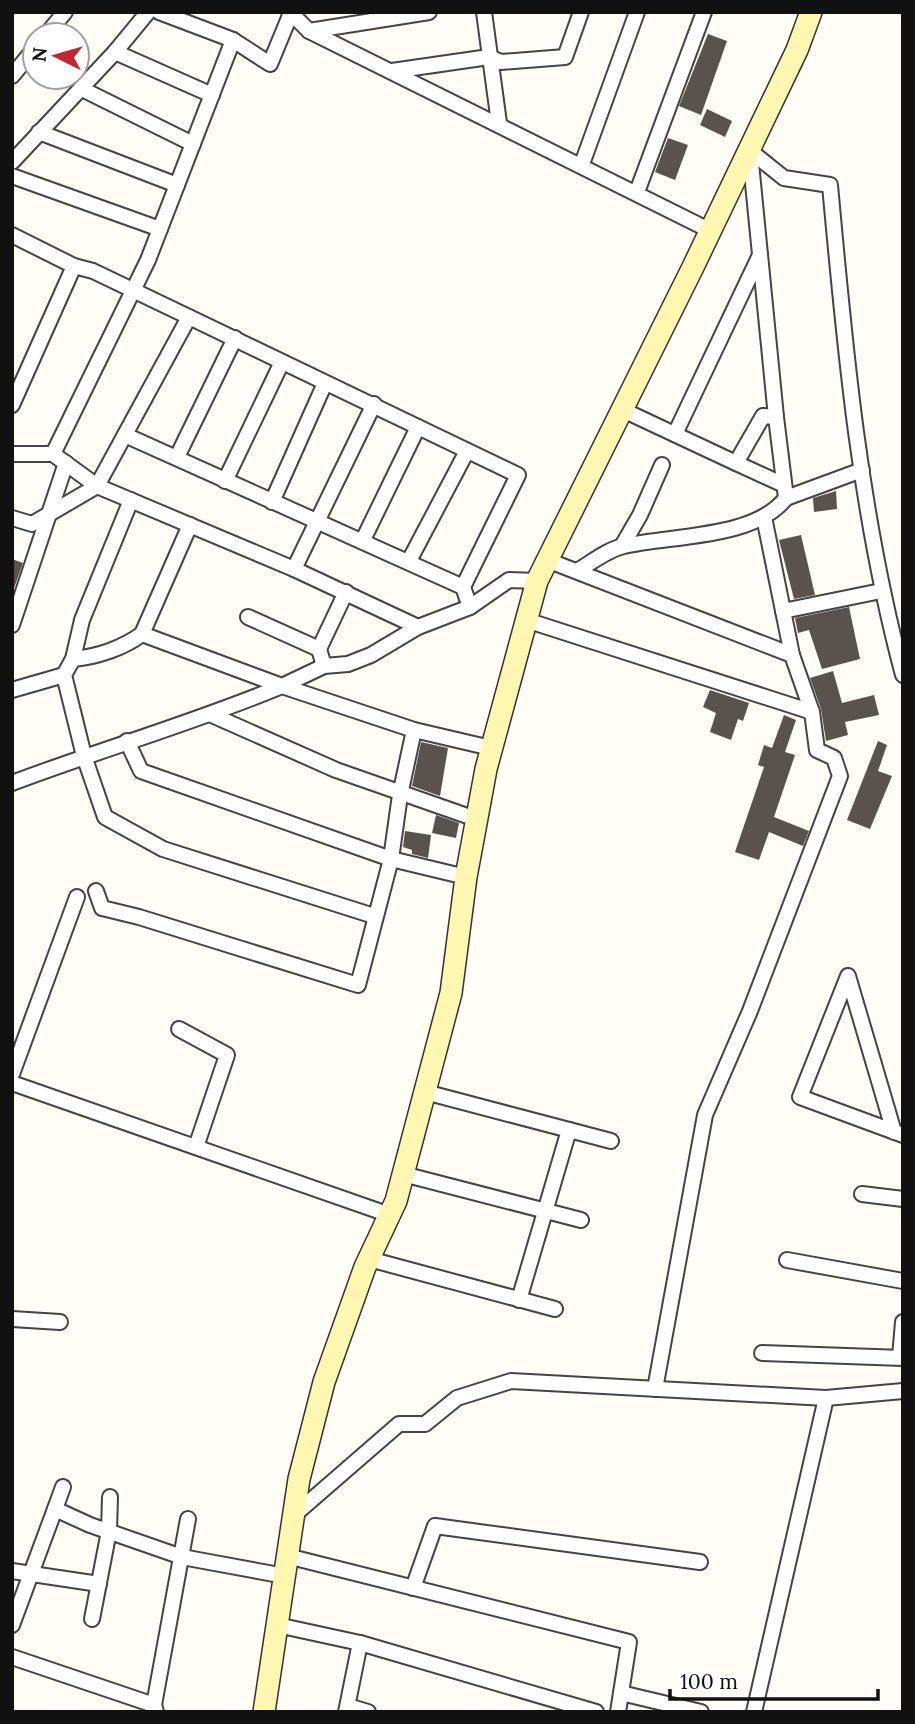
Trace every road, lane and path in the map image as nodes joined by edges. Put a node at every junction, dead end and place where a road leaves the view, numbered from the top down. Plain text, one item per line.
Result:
1 (148, 12) edge
2 (159, 12) edge
3 (429, 12) edge
4 (484, 12) edge
5 (581, 12) edge
6 (637, 12) edge
7 (704, 12) edge
8 (811, 12) edge
9 (290, 13) edge
10 (309, 31) junction
11 (233, 40) junction
12 (116, 52) junction
13 (489, 57) junction
14 (391, 71) junction
15 (91, 79) edge
16 (80, 91) edge
17 (86, 91) edge
18 (212, 95) junction
19 (499, 123) junction
20 (40, 132) junction
21 (193, 144) junction
22 (749, 150) junction
23 (12, 162) edge
24 (582, 164) junction
25 (12, 176) edge
26 (177, 185) junction
27 (637, 192) junction
28 (160, 229) junction
29 (709, 230) junction
30 (14, 240) edge
31 (760, 256) junction
32 (74, 266) junction
33 (133, 290) junction
34 (189, 317) junction
35 (235, 338) junction
36 (282, 362) junction
37 (325, 383) junction
38 (374, 404) junction
39 (12, 405) edge
40 (623, 410) junction
41 (776, 417) junction
42 (418, 427) junction
43 (674, 434) junction
44 (125, 435) junction
45 (467, 451) junction
46 (12, 454) edge
47 (177, 457) junction
48 (60, 458) junction
49 (736, 463) junction
50 (662, 465) dead end
51 (862, 470) junction
52 (225, 481) junction
53 (97, 486) junction
54 (785, 492) junction
55 (131, 500) junction
56 (272, 502) junction
57 (49, 514) junction
58 (764, 517) junction
59 (12, 518) edge
60 (318, 522) junction
61 (190, 525) junction
62 (363, 540) junction
63 (622, 546) junction
64 (547, 560) junction
65 (409, 561) junction
66 (294, 569) junction
67 (577, 571) junction
68 (537, 581) junction
69 (463, 587) junction
70 (881, 591) junction
71 (346, 592) junction
72 (470, 607) junction
73 (783, 611) junction
74 (248, 617) dead end
75 (526, 620) junction
76 (12, 625) edge
77 (418, 627) junction
78 (142, 634) junction
79 (319, 649) junction
80 (792, 655) junction
81 (74, 659) junction
82 (324, 666) junction
83 (64, 675) junction
84 (903, 675) edge
85 (282, 686) junction
86 (12, 690) edge
87 (812, 712) junction
88 (212, 715) junction
89 (414, 730) junction
90 (127, 741) junction
91 (491, 748) junction
92 (83, 756) junction
93 (12, 783) edge
94 (400, 794) junction
95 (476, 819) junction
96 (391, 859) junction
97 (466, 877) junction
98 (96, 891) dead end
99 (77, 897) dead end
100 (374, 916) junction
101 (179, 1029) dead end
102 (12, 1074) edge
103 (12, 1083) edge
104 (425, 1092) junction
105 (569, 1130) junction
106 (898, 1134) edge
107 (611, 1141) dead end
108 (197, 1147) junction
109 (403, 1174) junction
110 (862, 1194) dead end
111 (903, 1199) edge
112 (544, 1210) junction
113 (390, 1215) junction
114 (580, 1220) dead end
115 (369, 1259) junction
116 (787, 1260) dead end
117 (903, 1281) edge
118 (519, 1300) junction
119 (555, 1309) dead end
120 (12, 1319) edge
121 (60, 1322) dead end
122 (903, 1322) edge
123 (762, 1353) dead end
124 (901, 1357) edge
125 (655, 1389) junction
126 (903, 1391) edge
127 (826, 1398) junction
128 (62, 1487) dead end
129 (110, 1497) dead end
130 (55, 1509) junction
131 (293, 1516) junction
132 (188, 1519) dead end
133 (108, 1531) junction
134 (183, 1557) junction
135 (700, 1562) dead end
136 (286, 1566) junction
137 (12, 1571) edge
138 (30, 1576) junction
139 (99, 1584) junction
140 (414, 1588) junction
141 (92, 1619) dead end
142 (12, 1625) edge
143 (277, 1625) junction
144 (360, 1643) junction
145 (12, 1657) edge
146 (621, 1693) junction
147 (557, 1706) edge
148 (155, 1709) edge
149 (347, 1709) edge
150 (264, 1712) edge
151 (368, 1712) edge
152 (596, 1712) edge
153 (618, 1712) edge
154 (701, 1712) edge
155 (754, 1712) edge

1 - 12 street
2 - 11 street
3 - 10 street
4 - 13 street
5 - 13 street
6 - 24 street
7 - 27 street
8 - 22 street
9 - 10 street
9 - 11 street
10 - 14 street
11 - 18 street
12 - 15 street
12 - 18 street
13 - 14 street
13 - 19 street
14 - 19 street
16 - 20 street
17 - 21 street
18 - 21 street
19 - 24 street
20 - 23 street
20 - 26 street
21 - 26 street
22 - 29 street
22 - 31 street
22 - 51 street
24 - 27 street
25 - 28 street
26 - 28 street
27 - 29 street
28 - 33 street
29 - 40 street
30 - 32 street
31 - 41 street
31 - 43 street
32 - 33 street
32 - 39 street
33 - 34 street
33 - 48 street
34 - 35 street
34 - 44 street
35 - 36 street
35 - 47 street
36 - 37 street
36 - 52 street
37 - 38 street
37 - 56 street
38 - 42 street
38 - 60 street
40 - 43 street
40 - 64 street
41 - 49 street
41 - 54 street
42 - 45 street
42 - 62 street
43 - 49 street
44 - 47 street
44 - 53 street
45 - 65 street
45 - 69 street
46 - 48 street
47 - 52 street
48 - 53 street
48 - 57 street
49 - 54 street
50 - 63 street
51 - 54 street
51 - 70 street
52 - 56 street
53 - 55 street
53 - 57 street
54 - 58 street
55 - 61 street
55 - 81 street
56 - 60 street
57 - 59 street
57 - 76 street
58 - 63 street
58 - 73 street
60 - 62 street
60 - 66 street
61 - 66 street
61 - 78 street
62 - 65 street
63 - 67 street
64 - 67 street
64 - 68 street
65 - 69 street
66 - 71 street
67 - 80 street
68 - 72 street
68 - 75 street
69 - 72 street
70 - 73 street
70 - 84 street
71 - 77 street
71 - 79 street
72 - 77 street
73 - 80 street
74 - 79 street
75 - 87 street
75 - 91 street
77 - 82 street
78 - 81 street
78 - 85 street
79 - 82 street
80 - 87 street
81 - 83 street
82 - 85 street
83 - 86 street
83 - 92 street
85 - 88 street
85 - 89 street
87 - 125 street
88 - 90 street
88 - 94 street
89 - 91 street
89 - 94 street
90 - 92 street
90 - 96 street
91 - 95 street
92 - 93 street
92 - 100 street
94 - 95 street
94 - 96 street
95 - 97 street
96 - 97 street
96 - 100 street
97 - 104 street
98 - 100 street
99 - 102 street
101 - 108 street
103 - 108 street
104 - 105 street
104 - 109 street
105 - 107 street
105 - 112 street
106 - 106 street
108 - 113 street
109 - 112 street
109 - 113 street
110 - 111 street
112 - 114 street
112 - 118 street
113 - 115 street
115 - 118 street
115 - 131 street
116 - 117 street
118 - 119 street
120 - 121 street
122 - 124 street
123 - 124 street
125 - 127 street
125 - 131 street
126 - 127 street
127 - 155 street
128 - 130 street
129 - 133 street
130 - 133 street
130 - 138 street
131 - 136 street
132 - 134 street
133 - 134 street
133 - 139 street
134 - 136 street
134 - 148 street
135 - 140 street
136 - 140 street
136 - 143 street
137 - 138 street
138 - 139 street
138 - 142 street
139 - 141 street
140 - 146 street
143 - 144 street
143 - 150 street
144 - 147 street
144 - 149 street
145 - 148 street
146 - 153 street
146 - 154 street
147 - 152 street
149 - 151 street

